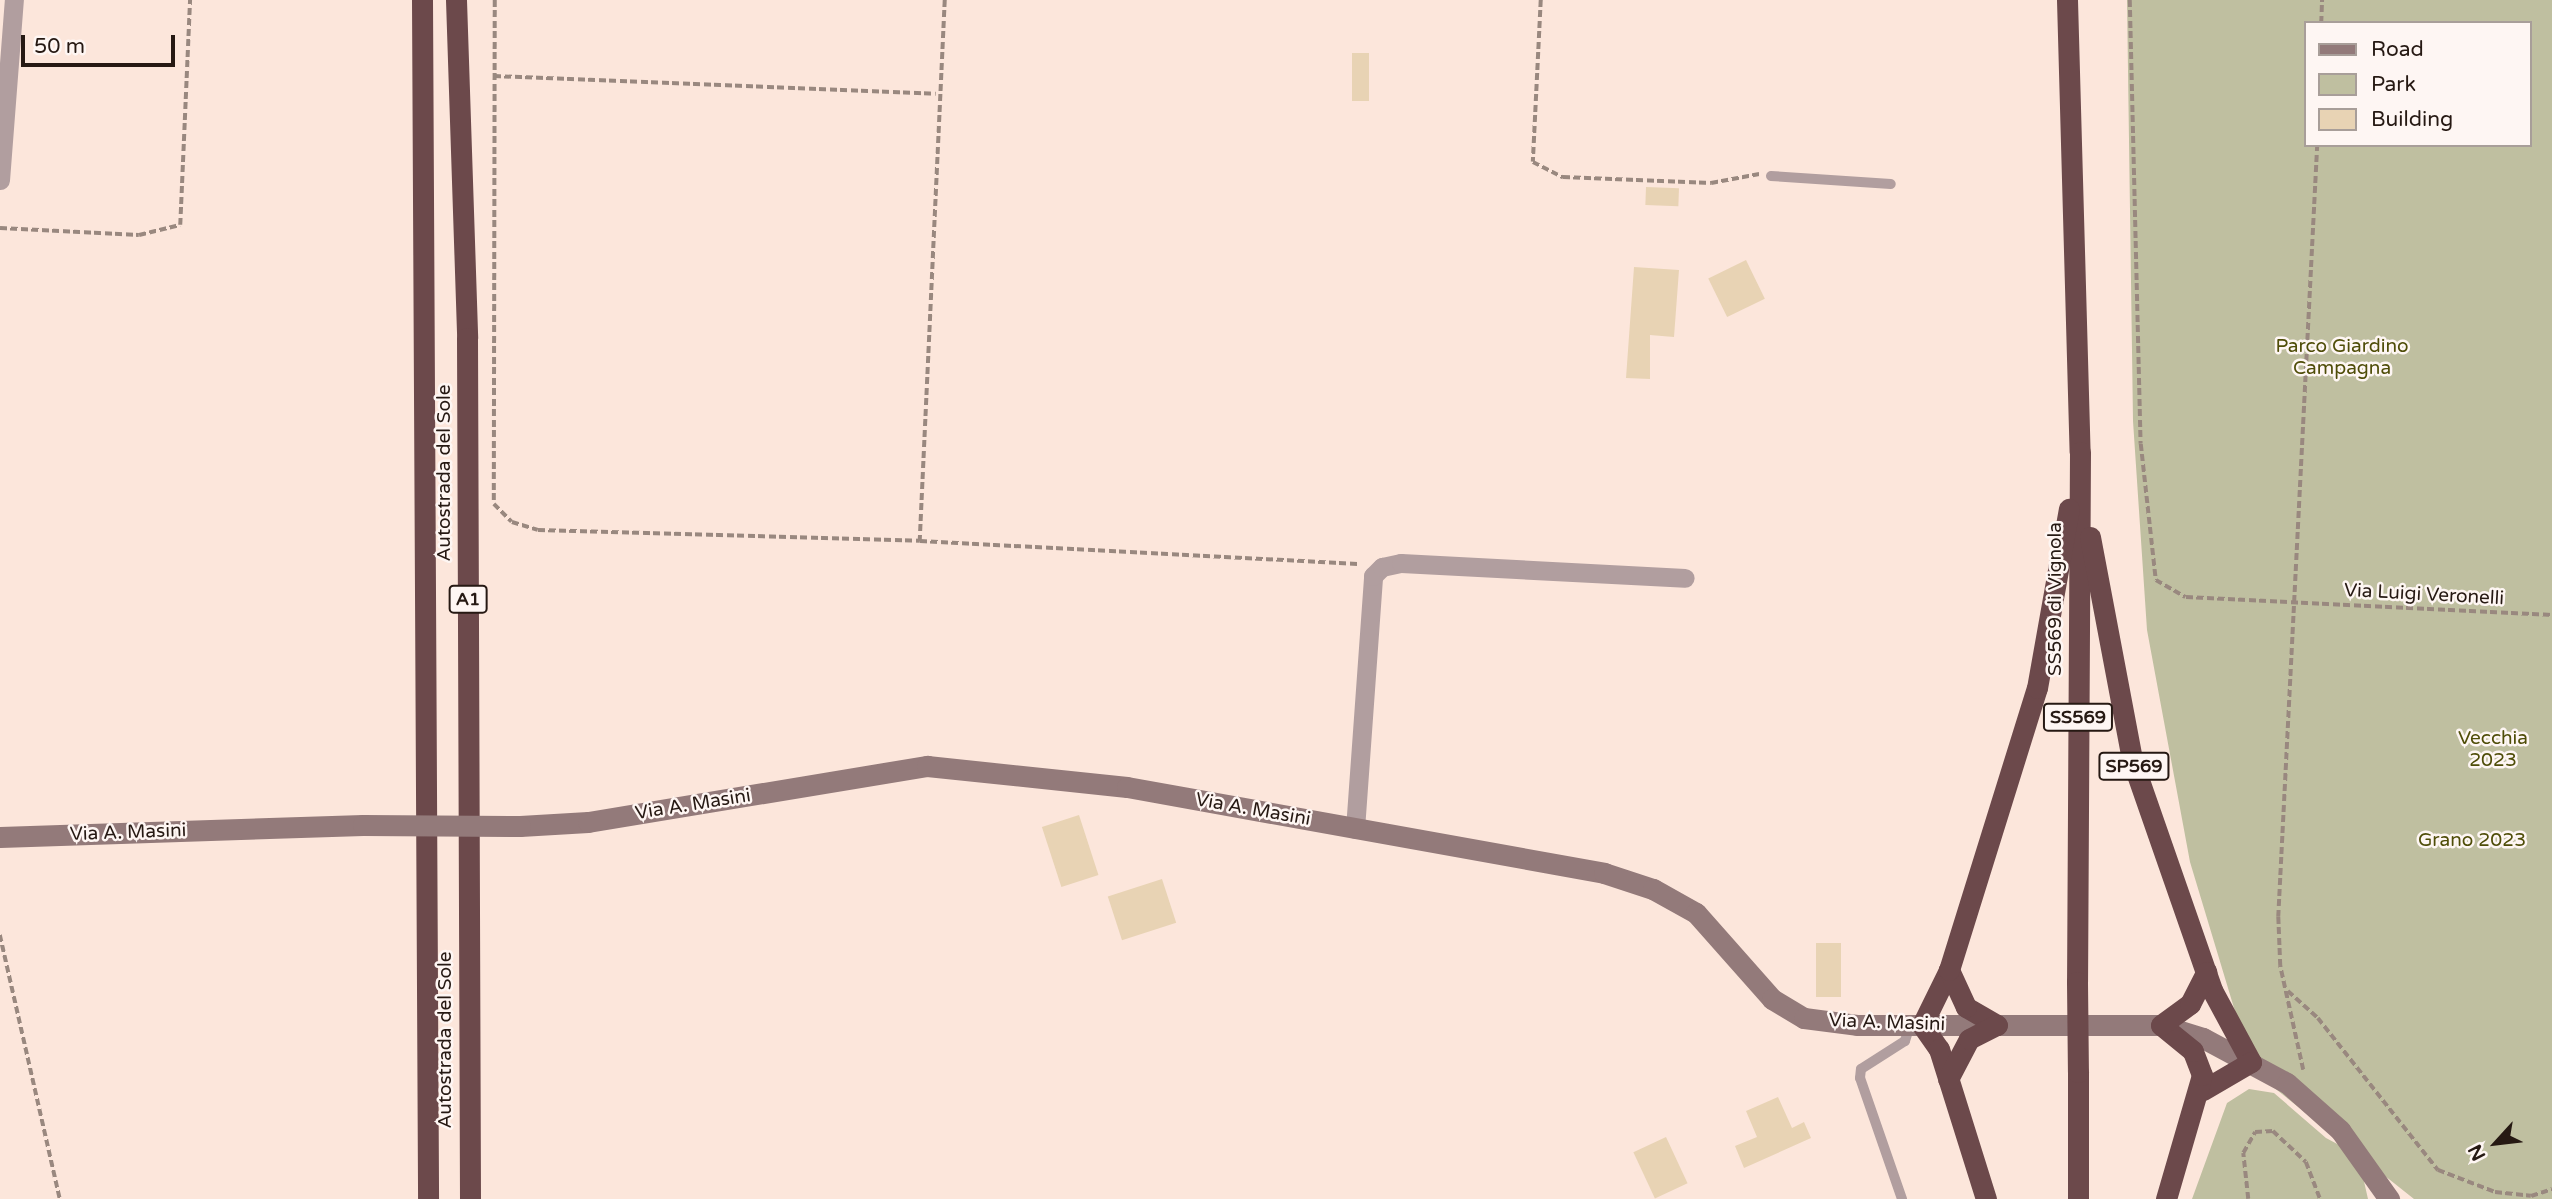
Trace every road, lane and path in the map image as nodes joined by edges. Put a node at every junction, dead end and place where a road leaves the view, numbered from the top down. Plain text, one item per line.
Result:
1 (14, 0) edge
2 (190, 0) edge
3 (422, 0) edge
4 (456, 0) edge
5 (495, 0) edge
6 (944, 0) edge
7 (1541, 0) edge
8 (2067, 0) edge
9 (2130, 0) edge
10 (2322, 0) edge
11 (2321, 21) edge
12 (494, 76) junction
13 (937, 94) junction
14 (2317, 147) edge
15 (1772, 176) joint
16 (0, 180) edge
17 (1891, 184) dead end
18 (0, 228) edge
19 (2080, 452) junction
20 (920, 541) junction
21 (1373, 576) junction
22 (1685, 578) dead end
23 (2294, 603) junction
24 (2552, 615) edge
25 (1355, 829) junction
26 (0, 837) edge
27 (0, 935) edge
28 (1949, 970) junction
29 (2206, 972) junction
30 (2287, 990) junction
31 (1916, 1025) junction
32 (1997, 1025) junction
33 (2161, 1025) junction
34 (2251, 1062) junction
35 (1948, 1079) junction
36 (2203, 1090) junction
37 (2303, 1097) junction
38 (2552, 1189) edge
39 (60, 1199) edge
40 (428, 1199) edge
41 (470, 1199) edge
42 (1902, 1199) edge
43 (1986, 1199) edge
44 (2078, 1199) edge
45 (2166, 1199) edge
46 (2248, 1199) edge
47 (2320, 1199) edge
48 (2389, 1199) edge

1 - 16 street
2 - 18 path
3 - 40 highway, Autostrada del Sole / A1
4 - 41 highway, Autostrada del Sole / A1
5 - 12 path
6 - 13 path
7 - 15 path
8 - 19 highway, SS569 di Vignola / SS569
9 - 23 path, Via Luigi Veronelli
10 - 11 path
12 - 13 path
12 - 20 path
13 - 20 path
14 - 23 path
15 - 17 lane
19 - 28 highway
19 - 29 highway, SP569
19 - 44 highway, SS569 di Vignola / SS569, bridge
20 - 21 path
21 - 22 street
21 - 25 street
23 - 24 path, Via Luigi Veronelli
23 - 30 path
25 - 26 street, Via A. Masini, bridge
25 - 31 street, Via A. Masini
27 - 39 path
28 - 31 highway
28 - 32 highway
29 - 33 highway
29 - 34 highway, SP569
30 - 37 path
30 - 38 path
31 - 32 street, Via A. Masini
31 - 35 highway
31 - 42 lane
32 - 33 street, Via A. Masini
32 - 35 highway
33 - 34 street, Via A. Masini
33 - 36 highway
34 - 36 highway
34 - 37 street, Via A. Masini
35 - 43 highway
36 - 45 highway
37 - 48 street, Via A. Masini
46 - 47 path

